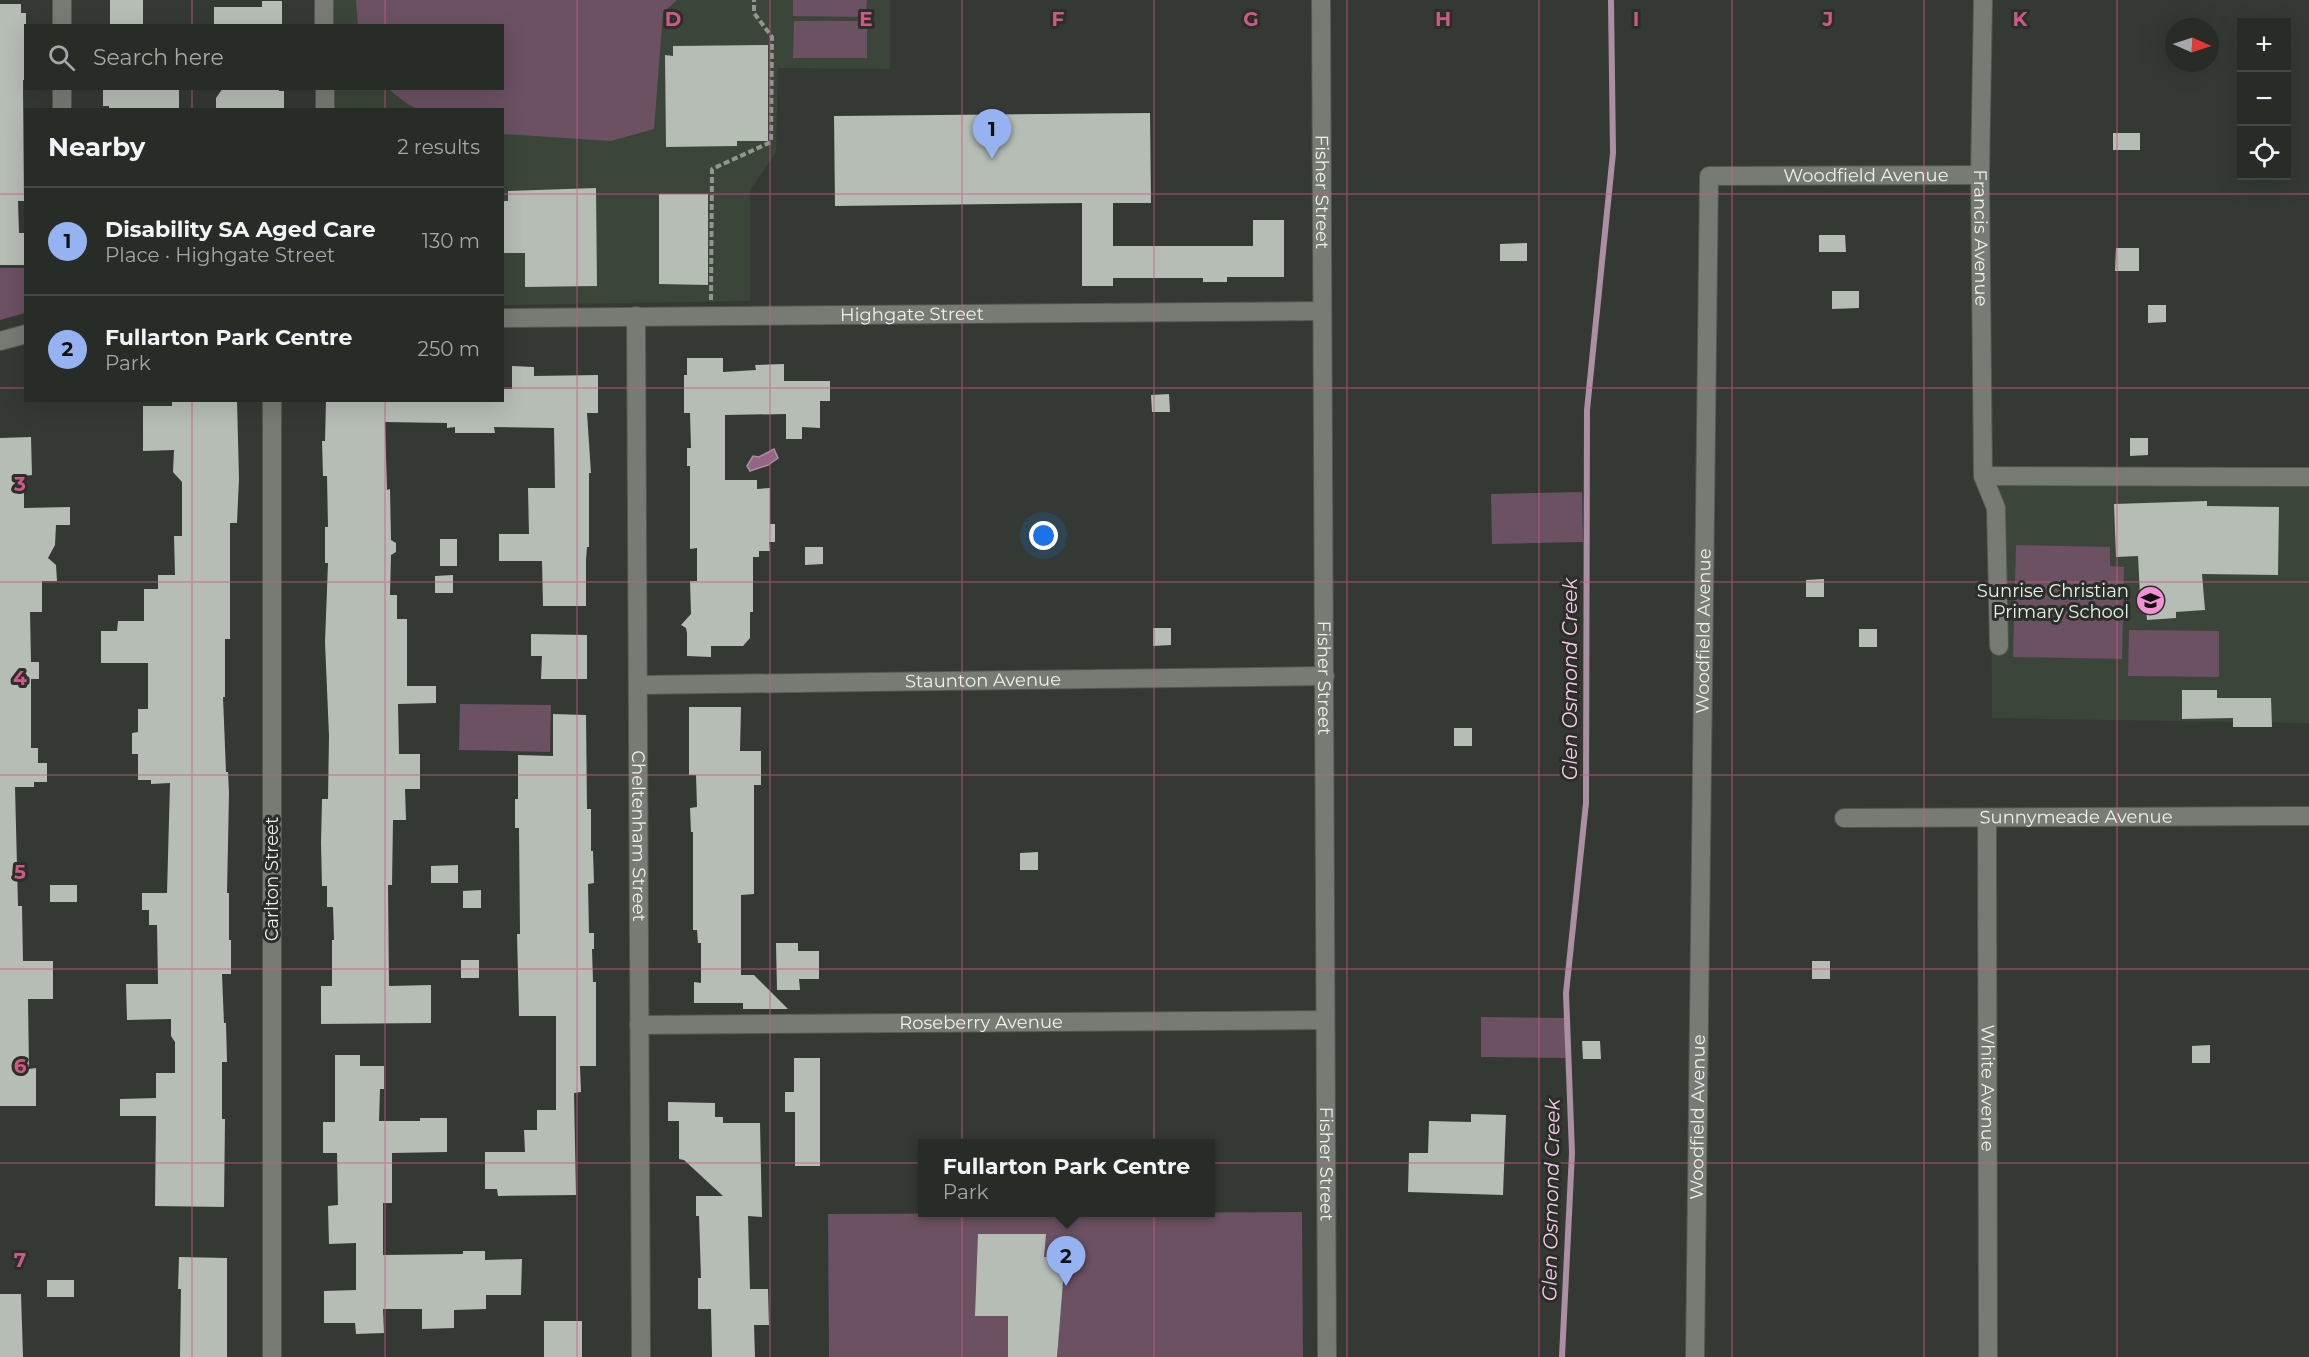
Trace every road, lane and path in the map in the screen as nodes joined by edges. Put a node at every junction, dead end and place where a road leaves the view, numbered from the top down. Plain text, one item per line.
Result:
1 (62, 0) edge
2 (324, 0) edge
3 (754, 0) edge
4 (1321, 0) edge
5 (1983, 0) edge
6 (62, 24) edge
7 (324, 24) edge
8 (62, 90) edge
9 (325, 90) edge
10 (62, 108) edge
11 (325, 108) edge
12 (1980, 175) junction
13 (1321, 311) junction
14 (710, 315) junction
15 (636, 316) junction
16 (504, 318) edge
17 (24, 335) edge
18 (0, 341) edge
19 (272, 402) edge
20 (1983, 476) junction
21 (2309, 477) edge
22 (1999, 645) dead end
23 (1325, 676) junction
24 (639, 686) junction
25 (2309, 816) edge
26 (1844, 818) dead end
27 (1987, 818) junction
28 (1324, 1020) junction
29 (639, 1025) junction
30 (272, 1357) edge
31 (641, 1357) edge
32 (1327, 1357) edge
33 (1695, 1357) edge
34 (1988, 1357) edge

1 - 6 street
2 - 7 street
3 - 14 path
4 - 13 street, Fisher Street
5 - 12 street, Francis Avenue
8 - 10 street
9 - 11 street
12 - 20 street, Francis Avenue
12 - 33 street, Woodfield Avenue
13 - 14 street, Highgate Street
13 - 23 street, Fisher Street
14 - 15 street, Highgate Street
15 - 16 street, Highgate Street
15 - 24 street, Cheltenham Street
17 - 18 street
19 - 30 street, Carlton Street
20 - 21 street
20 - 22 street, Francis Avenue
23 - 24 street, Staunton Avenue
23 - 28 street, Fisher Street
24 - 29 street, Cheltenham Street
25 - 27 street, Sunnymeade Avenue
26 - 27 street, Sunnymeade Avenue
27 - 34 street, White Avenue
28 - 29 street, Roseberry Avenue
28 - 32 street, Fisher Street
29 - 31 street, Cheltenham Street

